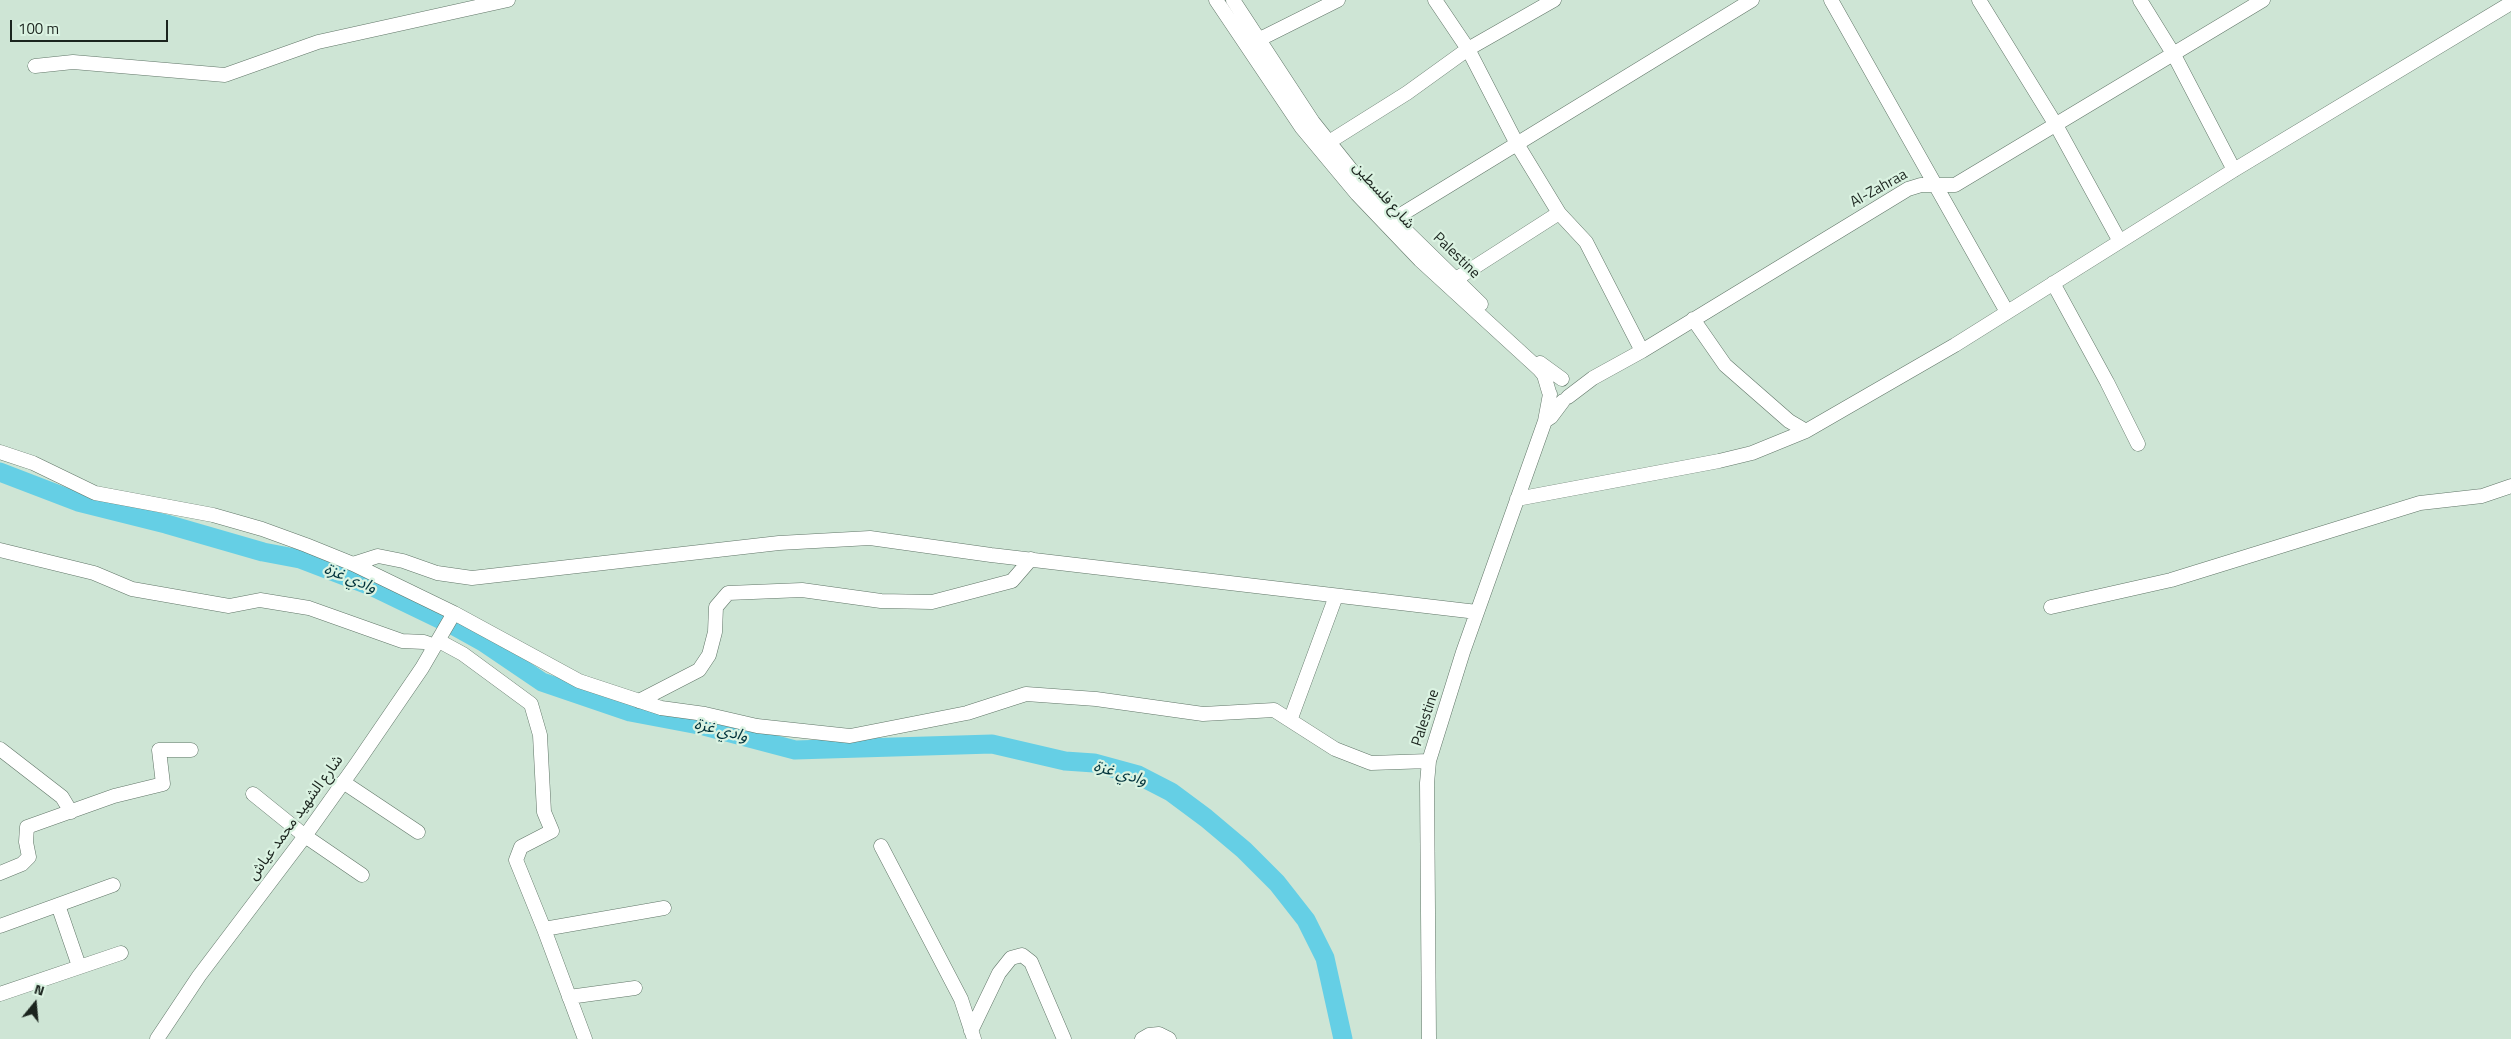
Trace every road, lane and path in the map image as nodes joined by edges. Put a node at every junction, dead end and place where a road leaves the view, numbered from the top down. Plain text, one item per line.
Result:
1 (508, 0) edge
2 (1216, 0) edge
3 (1234, 0) edge
4 (1338, 0) edge
5 (1435, 0) edge
6 (1554, 0) edge
7 (1752, 0) edge
8 (1831, 0) edge
9 (1979, 0) edge
10 (2140, 0) edge
11 (2263, 0) edge
12 (2511, 3) edge
13 (1260, 39) junction
14 (1468, 49) junction
15 (2174, 55) junction
16 (35, 66) dead end
17 (2056, 125) junction
18 (1329, 142) junction
19 (1517, 144) junction
20 (2234, 170) junction
21 (1933, 184) junction
22 (1558, 212) junction
23 (1394, 219) junction
24 (2119, 240) junction
25 (1456, 279) junction
26 (2053, 283) junction
27 (2006, 312) junction
28 (1693, 319) junction
29 (1642, 351) junction
30 (1593, 378) junction
31 (1564, 380) junction
32 (1550, 393) junction
33 (1566, 399) junction
34 (1545, 421) junction
35 (1806, 431) junction
36 (2138, 444) dead end
37 (0, 452) edge
38 (2511, 486) edge
39 (1517, 499) junction
40 (0, 550) edge
41 (1031, 559) junction
42 (353, 564) junction
43 (1336, 596) junction
44 (2051, 607) dead end
45 (1478, 612) junction
46 (445, 630) junction
47 (639, 701) junction
48 (1291, 718) dead end
49 (0, 749) edge
50 (191, 750) dead end
51 (1429, 761) junction
52 (343, 782) junction
53 (253, 794) dead end
54 (71, 812) junction
55 (418, 832) dead end
56 (305, 836) junction
57 (881, 846) dead end
58 (0, 874) edge
59 (362, 875) dead end
60 (112, 885) dead end
61 (58, 905) junction
62 (664, 908) dead end
63 (0, 926) edge
64 (544, 929) junction
65 (121, 953) dead end
66 (79, 966) junction
67 (635, 988) dead end
68 (0, 994) edge
69 (569, 997) junction
70 (973, 1035) edge
71 (158, 1039) edge
72 (585, 1039) edge
73 (1064, 1039) edge
74 (1142, 1039) edge
75 (1170, 1039) edge
76 (1429, 1039) edge

1 - 16 street
2 - 32 street, شارع فلسطين
3 - 13 street, Palestine
4 - 13 street
5 - 14 street
6 - 14 street
7 - 19 street
8 - 21 street
9 - 17 street
10 - 15 street
11 - 15 street, Al-Zahraa
12 - 20 street
13 - 18 street, Palestine
14 - 18 street
14 - 19 street
15 - 17 street, Al-Zahraa
15 - 20 street
17 - 21 street, Al-Zahraa
17 - 24 street
18 - 23 street, Palestine
19 - 22 street
19 - 23 street
20 - 24 street
21 - 27 street
21 - 28 street, Al-Zahraa
22 - 25 street
22 - 29 street
23 - 25 street, Palestine
24 - 26 street
25 - 31 street, Palestine
26 - 27 street
26 - 36 street
27 - 35 street
28 - 29 street, Al-Zahraa
28 - 35 street
29 - 30 street, Al-Zahraa
30 - 31 street, Al-Zahraa
30 - 33 street, Al-Zahraa
31 - 32 street
31 - 33 street
32 - 33 street
32 - 34 street, Palestine
33 - 34 street, Palestine
34 - 39 street, Palestine
35 - 39 street
37 - 42 street
38 - 44 street
39 - 45 street, Palestine
40 - 46 street
41 - 42 street
41 - 43 street
41 - 47 street
42 - 46 street
43 - 45 street
43 - 48 street
45 - 51 street, Palestine
46 - 47 street
46 - 52 street, شارع الشهيد محمد عياش
46 - 64 street
47 - 51 street
49 - 54 street
50 - 54 street
51 - 76 street, Palestine
52 - 55 street
52 - 56 street, شارع الشهيد محمد عياش
53 - 56 street
54 - 58 street
56 - 59 street
56 - 71 street, شارع الشهيد محمد عياش
57 - 70 street
60 - 61 street
61 - 63 street
61 - 66 street
62 - 64 street
64 - 69 street
65 - 66 street
66 - 68 street
67 - 69 street
69 - 72 street
70 - 73 street
74 - 75 street

